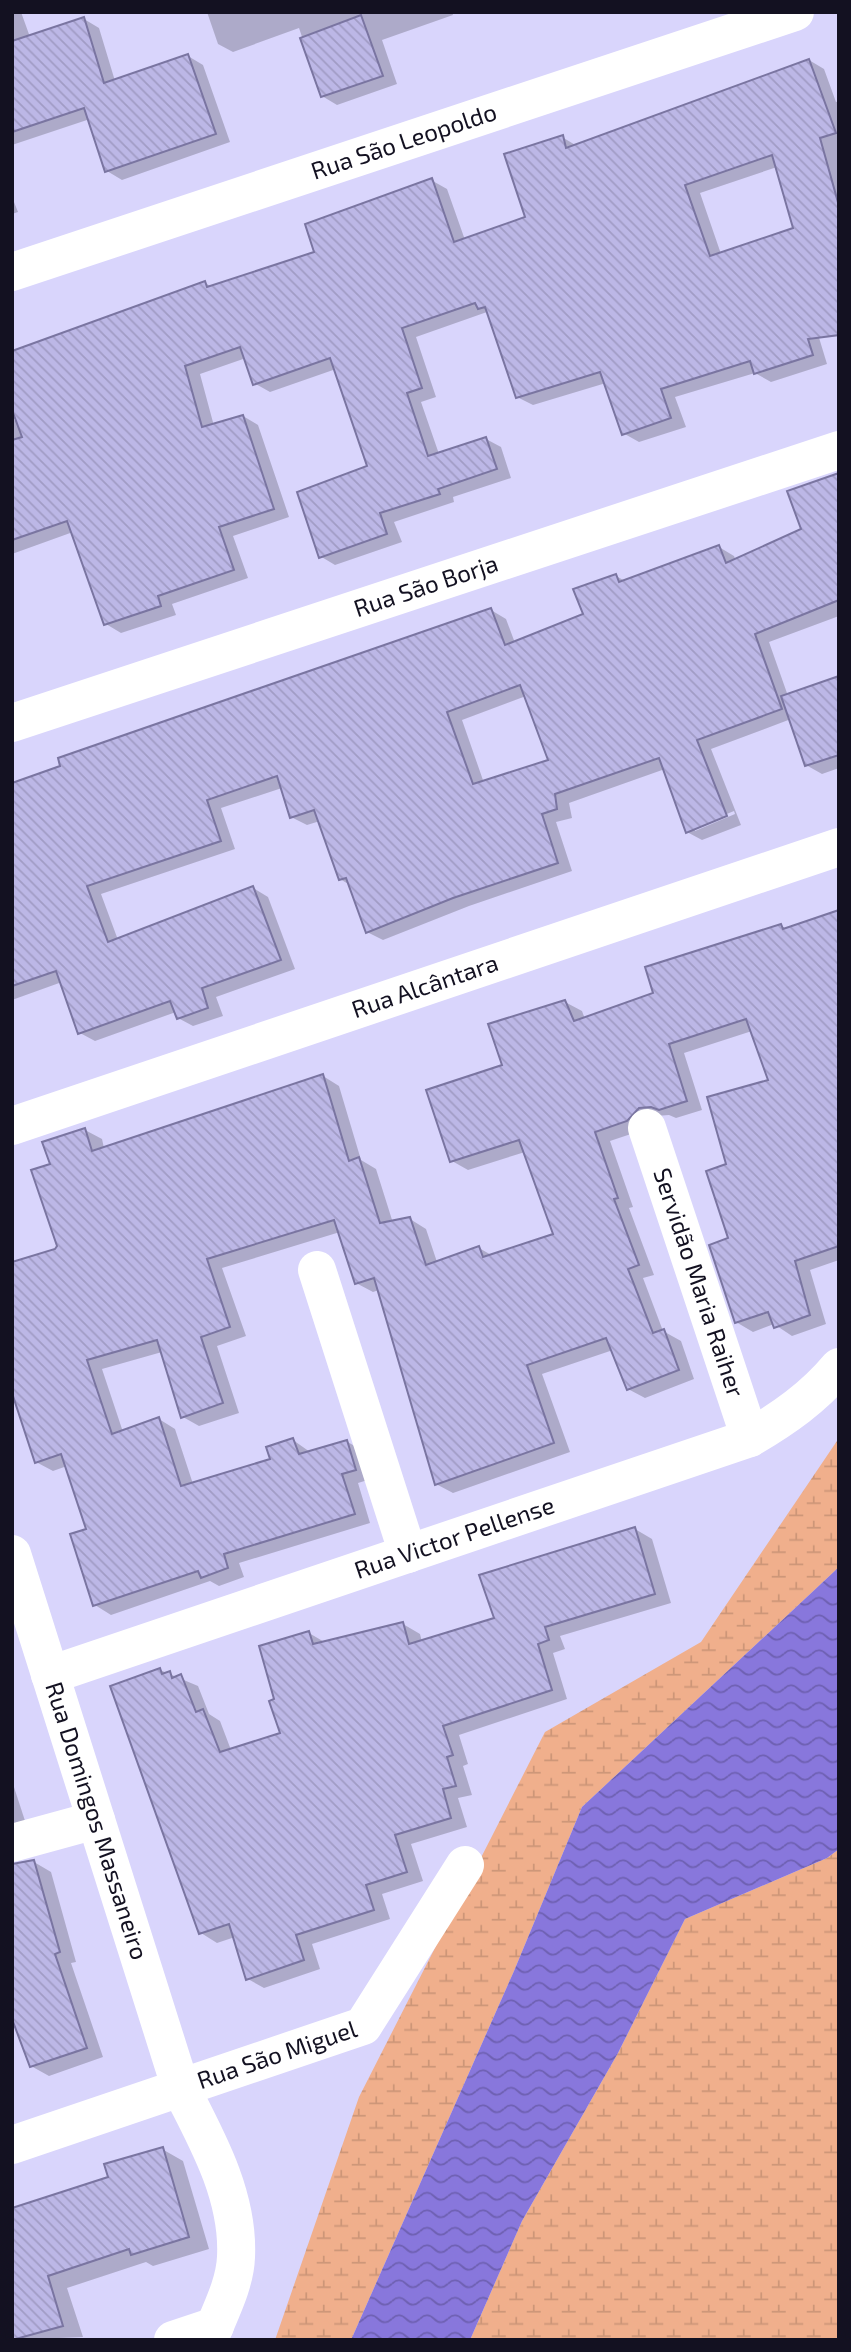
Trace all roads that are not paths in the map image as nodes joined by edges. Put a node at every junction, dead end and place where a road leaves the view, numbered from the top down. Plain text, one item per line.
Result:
1 (795, 12) edge
2 (12, 272) edge
3 (839, 450) edge
4 (12, 723) edge
5 (839, 848) edge
6 (12, 1126) edge
7 (648, 1128) dead end
8 (317, 1270) dead end
9 (839, 1367) edge
10 (750, 1438) junction
11 (12, 1554) edge
12 (408, 1554) junction
13 (50, 1675) junction
14 (96, 1820) junction
15 (12, 1843) edge
16 (465, 1865) dead end
17 (181, 2089) junction
18 (12, 2145) edge
19 (212, 2333) edge
20 (173, 2340) edge

1 - 2 street, Rua São Leopoldo
3 - 4 street, Rua São Borja
5 - 6 street, Rua Alcântara
7 - 10 street, Servidão Maria Raiher
8 - 12 street
9 - 10 street, Rua Victor Pellense
10 - 12 street, Rua Victor Pellense
11 - 13 street, Rua Domingos Massaneiro
12 - 13 street, Rua Victor Pellense
13 - 14 street, Rua Domingos Massaneiro
14 - 15 street
14 - 17 street, Rua Domingos Massaneiro
16 - 17 street, Rua São Miguel
17 - 18 street, Rua São Miguel
17 - 19 street, Rua Domingos Massaneiro
19 - 20 street

